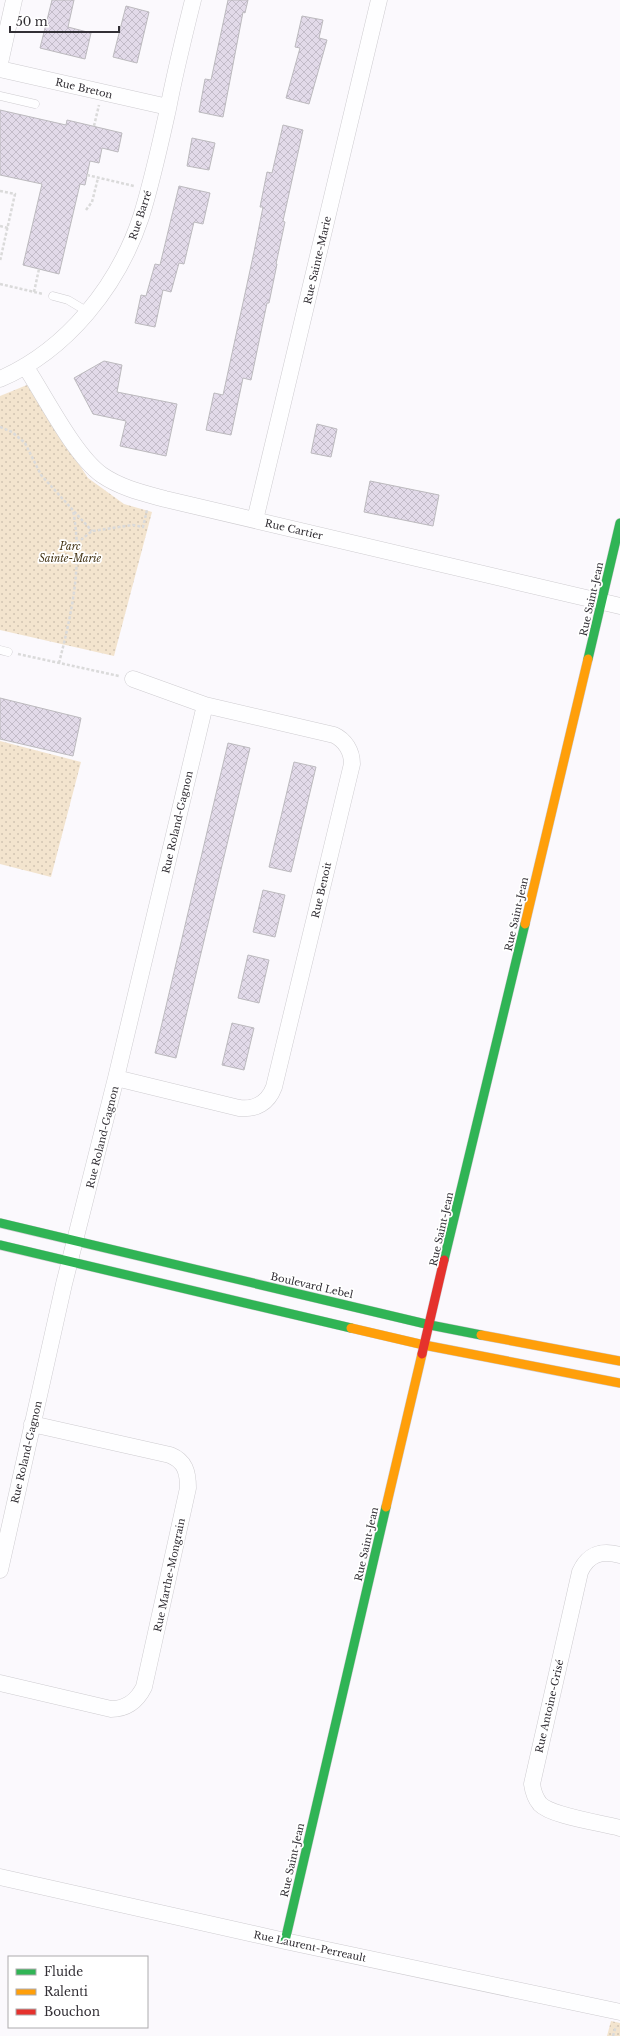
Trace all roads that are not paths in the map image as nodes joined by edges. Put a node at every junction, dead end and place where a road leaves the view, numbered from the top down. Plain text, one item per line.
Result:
1 (14, 0) edge
2 (193, 0) edge
3 (379, 0) edge
4 (0, 63) edge
5 (0, 69) edge
6 (0, 96) edge
7 (35, 104) dead end
8 (168, 106) junction
9 (53, 296) road end
10 (88, 312) junction
11 (26, 366) junction
12 (0, 379) edge
13 (255, 520) junction
14 (620, 523) edge
15 (601, 602) junction
16 (620, 606) edge
17 (133, 679) road end
18 (205, 705) junction
19 (116, 1078) junction
20 (0, 1223) edge
21 (76, 1240) junction
22 (0, 1245) edge
23 (70, 1261) junction
24 (430, 1325) junction
25 (424, 1345) junction
26 (620, 1361) edge
27 (620, 1383) edge
28 (32, 1424) junction
29 (620, 1554) edge
30 (0, 1570) edge
31 (0, 1683) edge
32 (620, 1828) edge
33 (0, 1877) edge
34 (285, 1941) junction
35 (618, 2017) edge

1 - 4 street
2 - 8 street, Rue Barré
3 - 13 street, Rue Sainte-Marie
5 - 8 street, Rue Breton
6 - 7 lane
8 - 10 street, Rue Barré
9 - 10 lane
10 - 11 street, Rue Barré
11 - 12 street, Rue Barré
11 - 13 street, Rue Cartier
13 - 15 street, Rue Cartier
14 - 15 street, Rue Saint-Jean
15 - 16 street, Rue Cartier
15 - 24 street, Rue Saint-Jean
17 - 18 street, Rue Benoit
18 - 19 street, Rue Roland-Gagnon
18 - 19 street, Rue Benoit
19 - 21 street, Rue Roland-Gagnon
20 - 21 street, Boulevard Lebel
21 - 23 street, Rue Roland-Gagnon
21 - 24 street, Boulevard Lebel
22 - 23 street
23 - 25 street
23 - 28 street, Rue Roland-Gagnon
24 - 25 street, Rue Saint-Jean
24 - 26 street, Boulevard Lebel
25 - 27 street
25 - 34 street, Rue Saint-Jean
28 - 30 street, Rue Roland-Gagnon
28 - 31 street, Rue Marthe-Mongrain
29 - 32 street, Rue Antoine-Grisé
33 - 34 street, Rue Laurent-Perreault
34 - 35 street, Rue Laurent-Perreault

